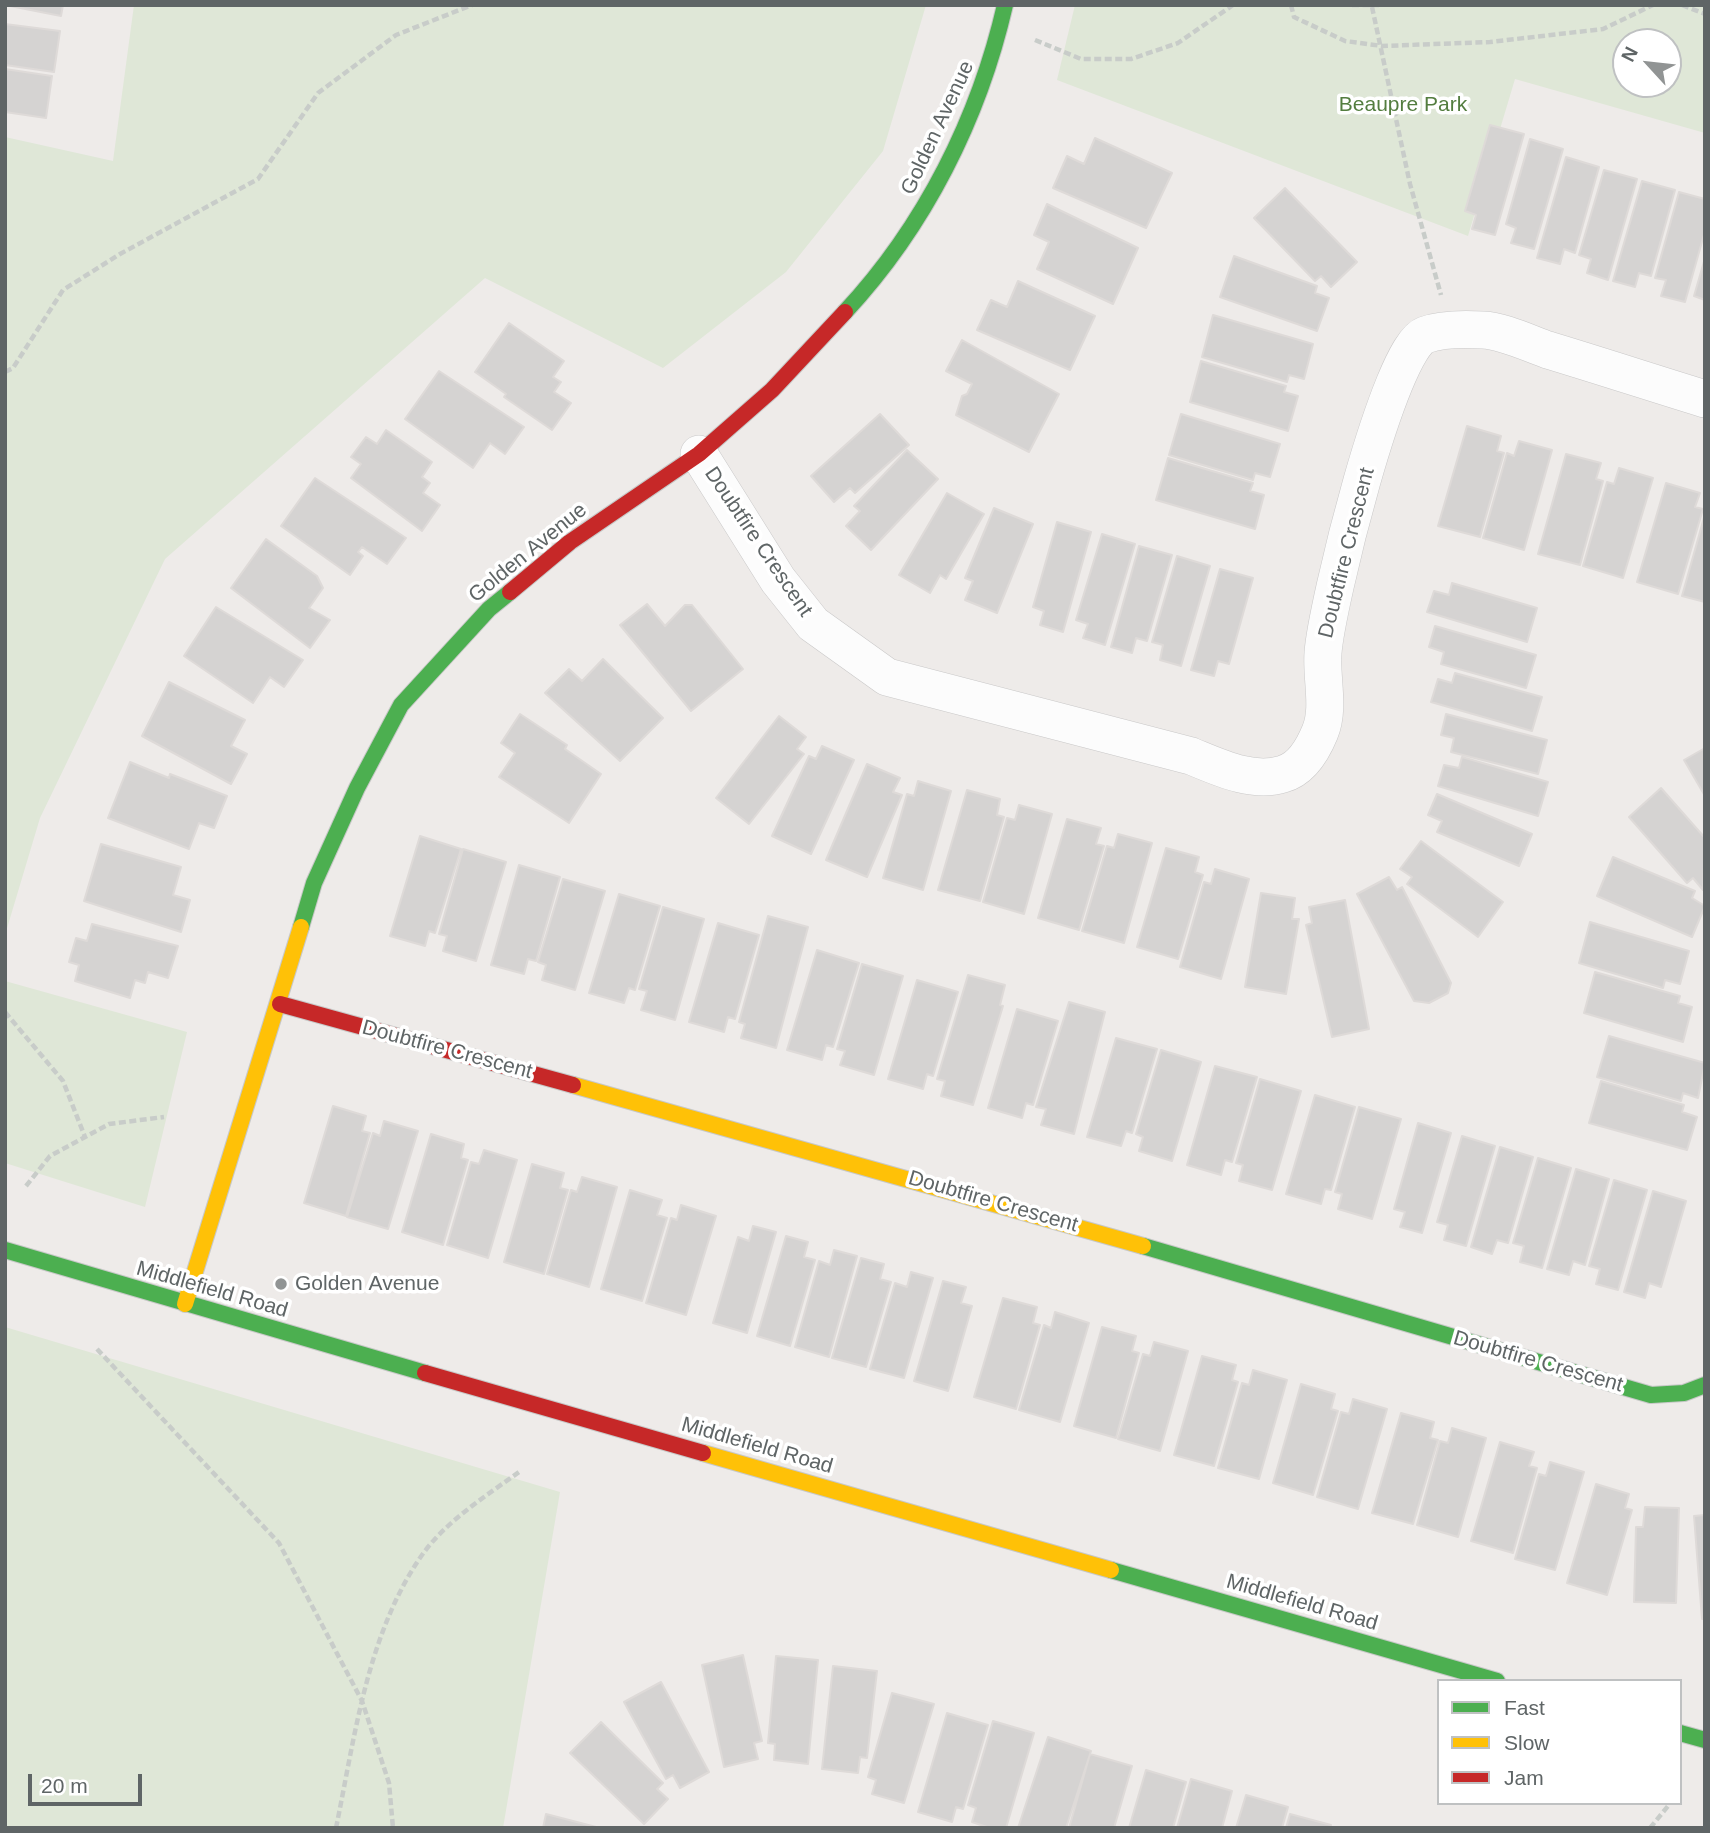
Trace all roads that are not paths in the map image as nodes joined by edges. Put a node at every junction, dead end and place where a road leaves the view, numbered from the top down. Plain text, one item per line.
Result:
1 (1004, 5) edge
2 (1705, 399) edge
3 (699, 454) junction
4 (279, 1004) junction
5 (5, 1250) edge
6 (185, 1304) junction
7 (1705, 1385) edge
8 (1490, 1679) edge
9 (1682, 1734) edge
10 (1705, 1740) edge

1 - 3 street, Golden Avenue
2 - 3 street, Doubtfire Crescent
3 - 4 street, Golden Avenue
4 - 6 street, Golden Avenue
4 - 7 street, Doubtfire Crescent
5 - 6 street, Middlefield Road
6 - 8 street, Middlefield Road
9 - 10 street

